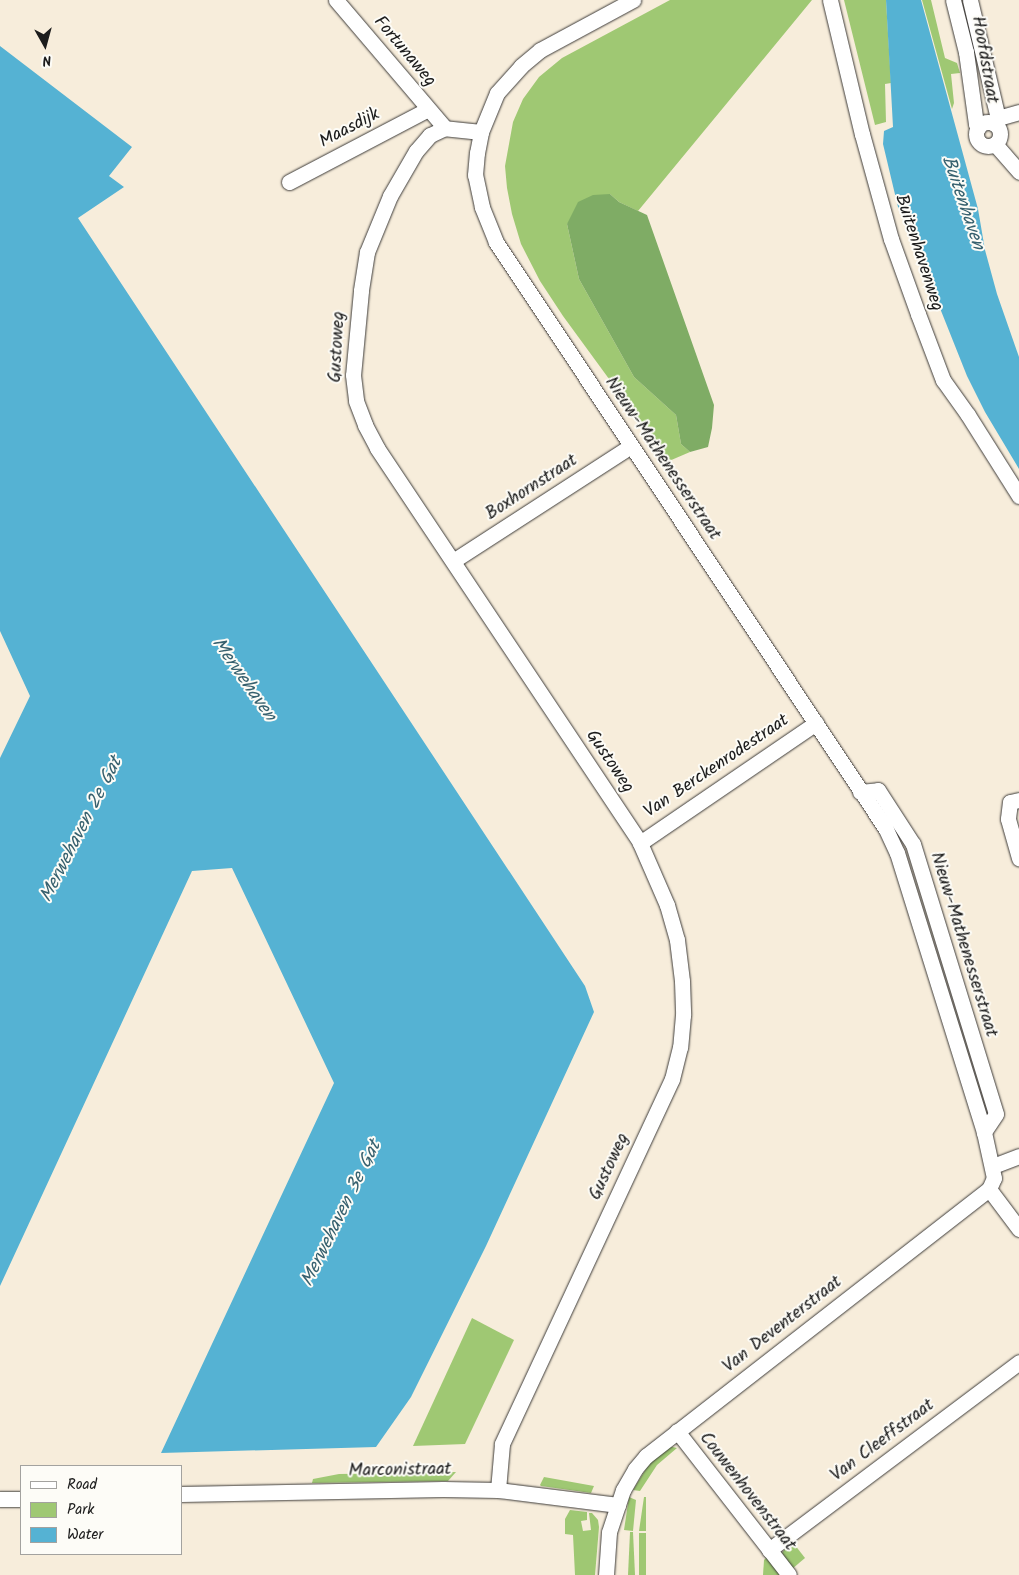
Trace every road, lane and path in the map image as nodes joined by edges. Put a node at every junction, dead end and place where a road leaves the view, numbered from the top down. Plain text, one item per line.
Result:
1 (633, 0) edge
2 (830, 0) edge
3 (953, 0) edge
4 (970, 0) edge
5 (344, 3) edge
6 (428, 109) junction
7 (1019, 112) edge
8 (990, 123) junction
9 (445, 128) junction
10 (481, 132) junction
11 (1019, 172) edge
12 (289, 182) dead end
13 (631, 446) junction
14 (1019, 496) edge
15 (453, 561) junction
16 (816, 723) junction
17 (1019, 800) edge
18 (640, 843) junction
19 (1019, 858) edge
20 (1019, 1156) edge
21 (992, 1166) junction
22 (989, 1189) junction
23 (1019, 1229) edge
24 (1019, 1362) edge
25 (677, 1431) junction
26 (498, 1490) junction
27 (182, 1494) edge
28 (0, 1499) edge
29 (20, 1499) edge
30 (618, 1505) junction
31 (769, 1550) junction
32 (606, 1575) edge
33 (616, 1575) edge
34 (789, 1575) edge

1 - 10 street
2 - 14 street, Buitenhavenweg
3 - 8 street, Hoofdstraat
4 - 8 street, Hoofdstraat
5 - 6 street, Fortunaweg
6 - 9 street, Fortunaweg
6 - 12 street, Maasdijk
7 - 8 street
8 - 11 street
9 - 10 street
9 - 15 street, Gustoweg
10 - 13 street, Nieuw-Mathenesserstraat
13 - 15 street, Boxhornstraat
13 - 16 street, Nieuw-Mathenesserstraat
15 - 18 street, Gustoweg
16 - 18 street, Van Berckenrodestraat
16 - 21 street, Nieuw-Mathenesserstraat
17 - 19 street
18 - 26 street, Gustoweg
20 - 21 street
21 - 22 street, Nieuw-Mathenesserstraat
22 - 23 street
22 - 25 street, Van Deventerstraat
24 - 31 street, Van Cleeffstraat
25 - 30 street, Van Deventerstraat
25 - 31 street, Couwenhovenstraat
26 - 27 street, Marconistraat
26 - 30 street, Marconistraat
28 - 29 street
30 - 32 street, Van Deventerstraat
30 - 33 street, Van Deventerstraat
31 - 34 street, Couwenhovenstraat

